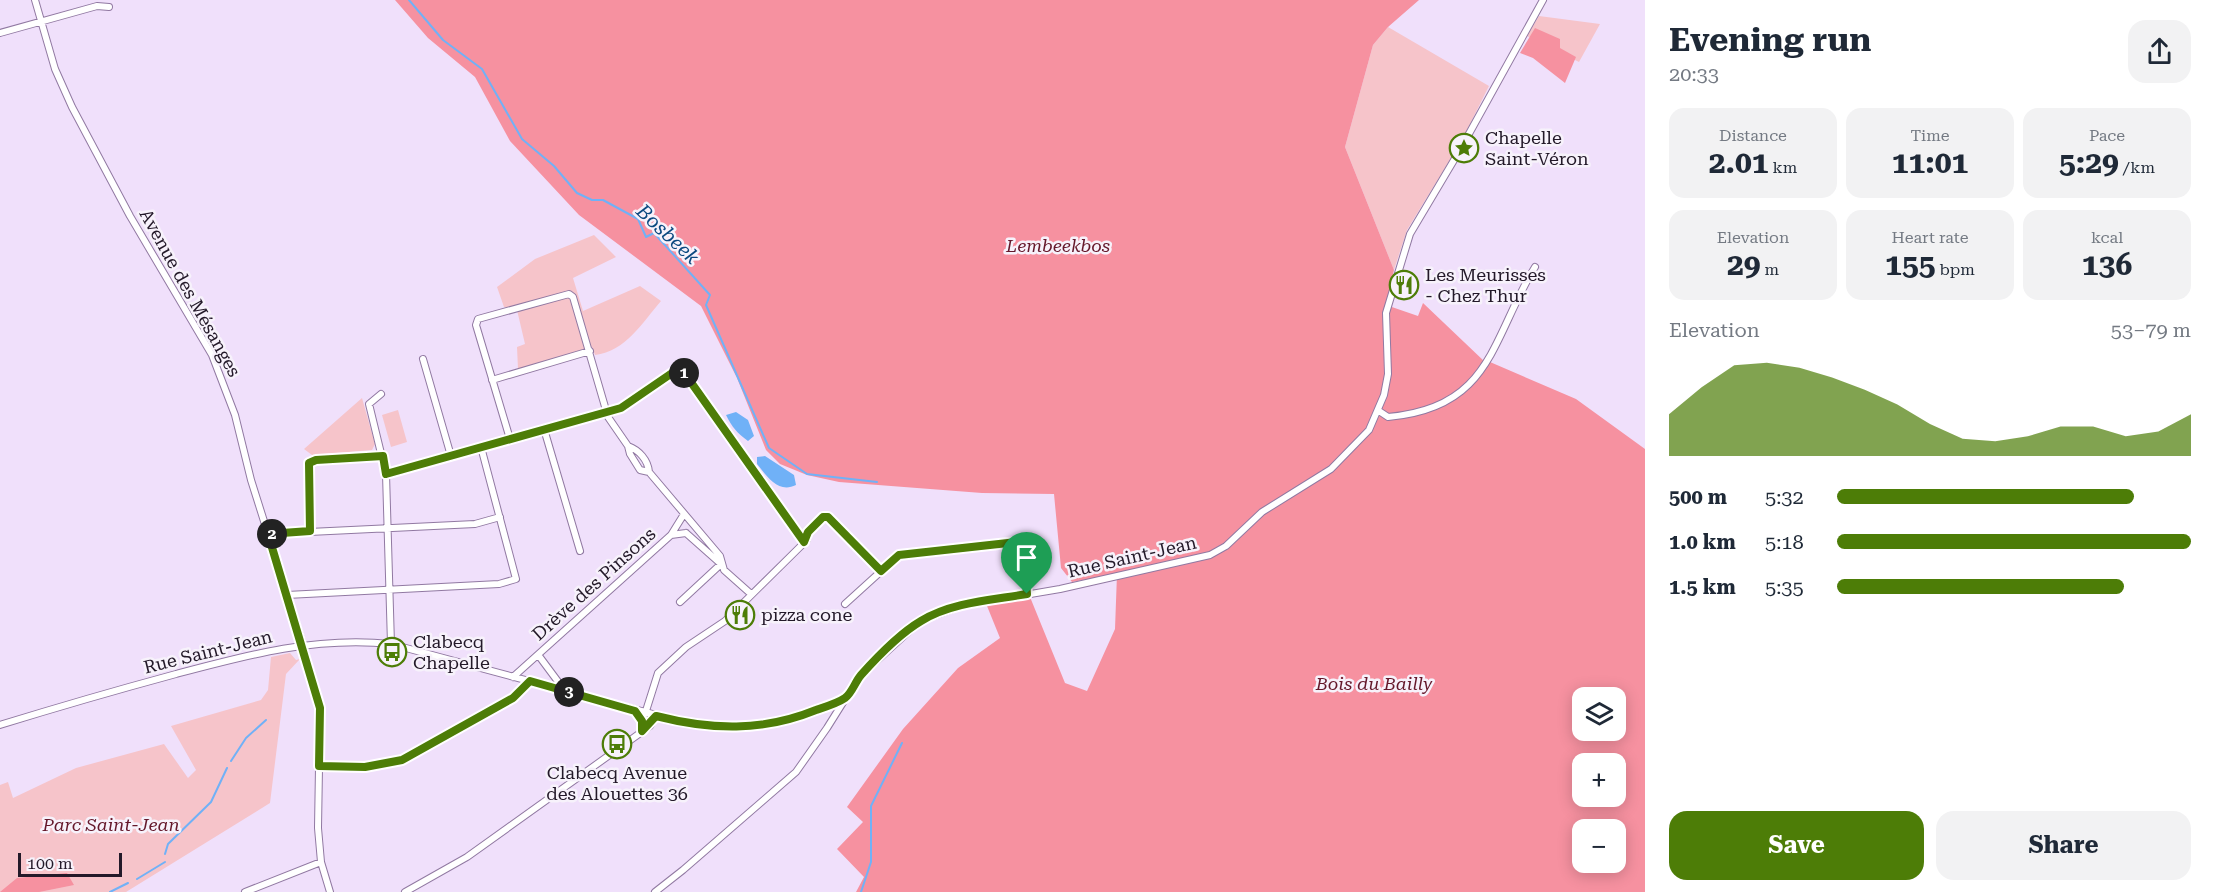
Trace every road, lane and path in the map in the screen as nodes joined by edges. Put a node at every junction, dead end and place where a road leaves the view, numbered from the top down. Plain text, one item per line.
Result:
1 (35, 0) edge
2 (1543, 0) edge
3 (109, 7) dead end
4 (40, 22) junction
5 (0, 33) edge
6 (1535, 267) dead end
7 (590, 351) junction
8 (423, 359) dead end
9 (492, 380) junction
10 (381, 394) dead end
11 (1379, 411) junction
12 (606, 412) junction
13 (544, 429) junction
14 (510, 439) junction
15 (481, 447) junction
16 (383, 456) junction
17 (451, 456) junction
18 (386, 474) junction
19 (684, 514) junction
20 (501, 517) junction
21 (694, 525) junction
22 (387, 528) junction
23 (310, 531) junction
24 (686, 533) junction
25 (268, 534) junction
26 (670, 535) junction
27 (804, 542) junction
28 (580, 551) dead end
29 (722, 564) junction
30 (881, 571) junction
31 (390, 589) junction
32 (751, 594) junction
33 (1027, 594) junction
34 (287, 595) junction
35 (680, 602) dead end
36 (845, 604) dead end
37 (391, 644) junction
38 (303, 645) junction
39 (539, 656) junction
40 (513, 677) junction
41 (530, 681) junction
42 (565, 691) junction
43 (846, 698) junction
44 (635, 711) junction
45 (645, 714) junction
46 (656, 716) junction
47 (0, 725) edge
48 (642, 731) junction
49 (319, 766) junction
50 (321, 862) junction
51 (245, 892) edge
52 (330, 892) edge
53 (405, 892) edge
54 (655, 892) edge

1 - 4 street, Avenue des Mésanges
2 - 11 street, Rue Saint-Jean
3 - 4 street
4 - 5 street
4 - 25 street, Avenue des Mésanges
6 - 11 street
7 - 9 street
7 - 9 street
7 - 12 street
8 - 17 street
9 - 14 street
10 - 16 street
11 - 33 street, Rue Saint-Jean
12 - 13 street
12 - 19 street
12 - 27 street
13 - 14 street
13 - 28 street
14 - 15 street
15 - 17 street
15 - 20 street
16 - 18 street
16 - 23 street
17 - 18 street
18 - 22 street
19 - 21 street
19 - 26 street, Drève des Pinsons
20 - 22 street
20 - 31 street
21 - 24 street
21 - 29 street
22 - 23 street
22 - 31 street
23 - 25 street
24 - 26 street, Drève des Pinsons
24 - 29 street
25 - 34 street, Avenue des Mésanges
26 - 39 street, Drève des Pinsons
27 - 30 street
27 - 32 street
29 - 32 street
29 - 35 street
30 - 33 street
30 - 36 street
31 - 34 street
31 - 37 street
32 - 45 street
33 - 43 street, Rue Saint-Jean
34 - 38 street, Avenue des Mésanges
37 - 38 street, Rue Saint-Jean
37 - 40 street, Rue Saint-Jean
38 - 47 street, Rue Saint-Jean
38 - 49 street, Avenue des Mésanges
39 - 40 street, Drève des Pinsons
39 - 42 street, Drève des Pinsons
40 - 41 street, Rue Saint-Jean
41 - 42 street, Rue Saint-Jean
41 - 49 street
42 - 44 street, Rue Saint-Jean
43 - 46 street, Rue Saint-Jean
43 - 54 street
44 - 45 street, Rue Saint-Jean
44 - 48 street
45 - 46 street, Rue Saint-Jean
46 - 48 street
48 - 53 street
49 - 50 street, Avenue des Mésanges
50 - 51 street
50 - 52 street, Avenue des Mésanges

